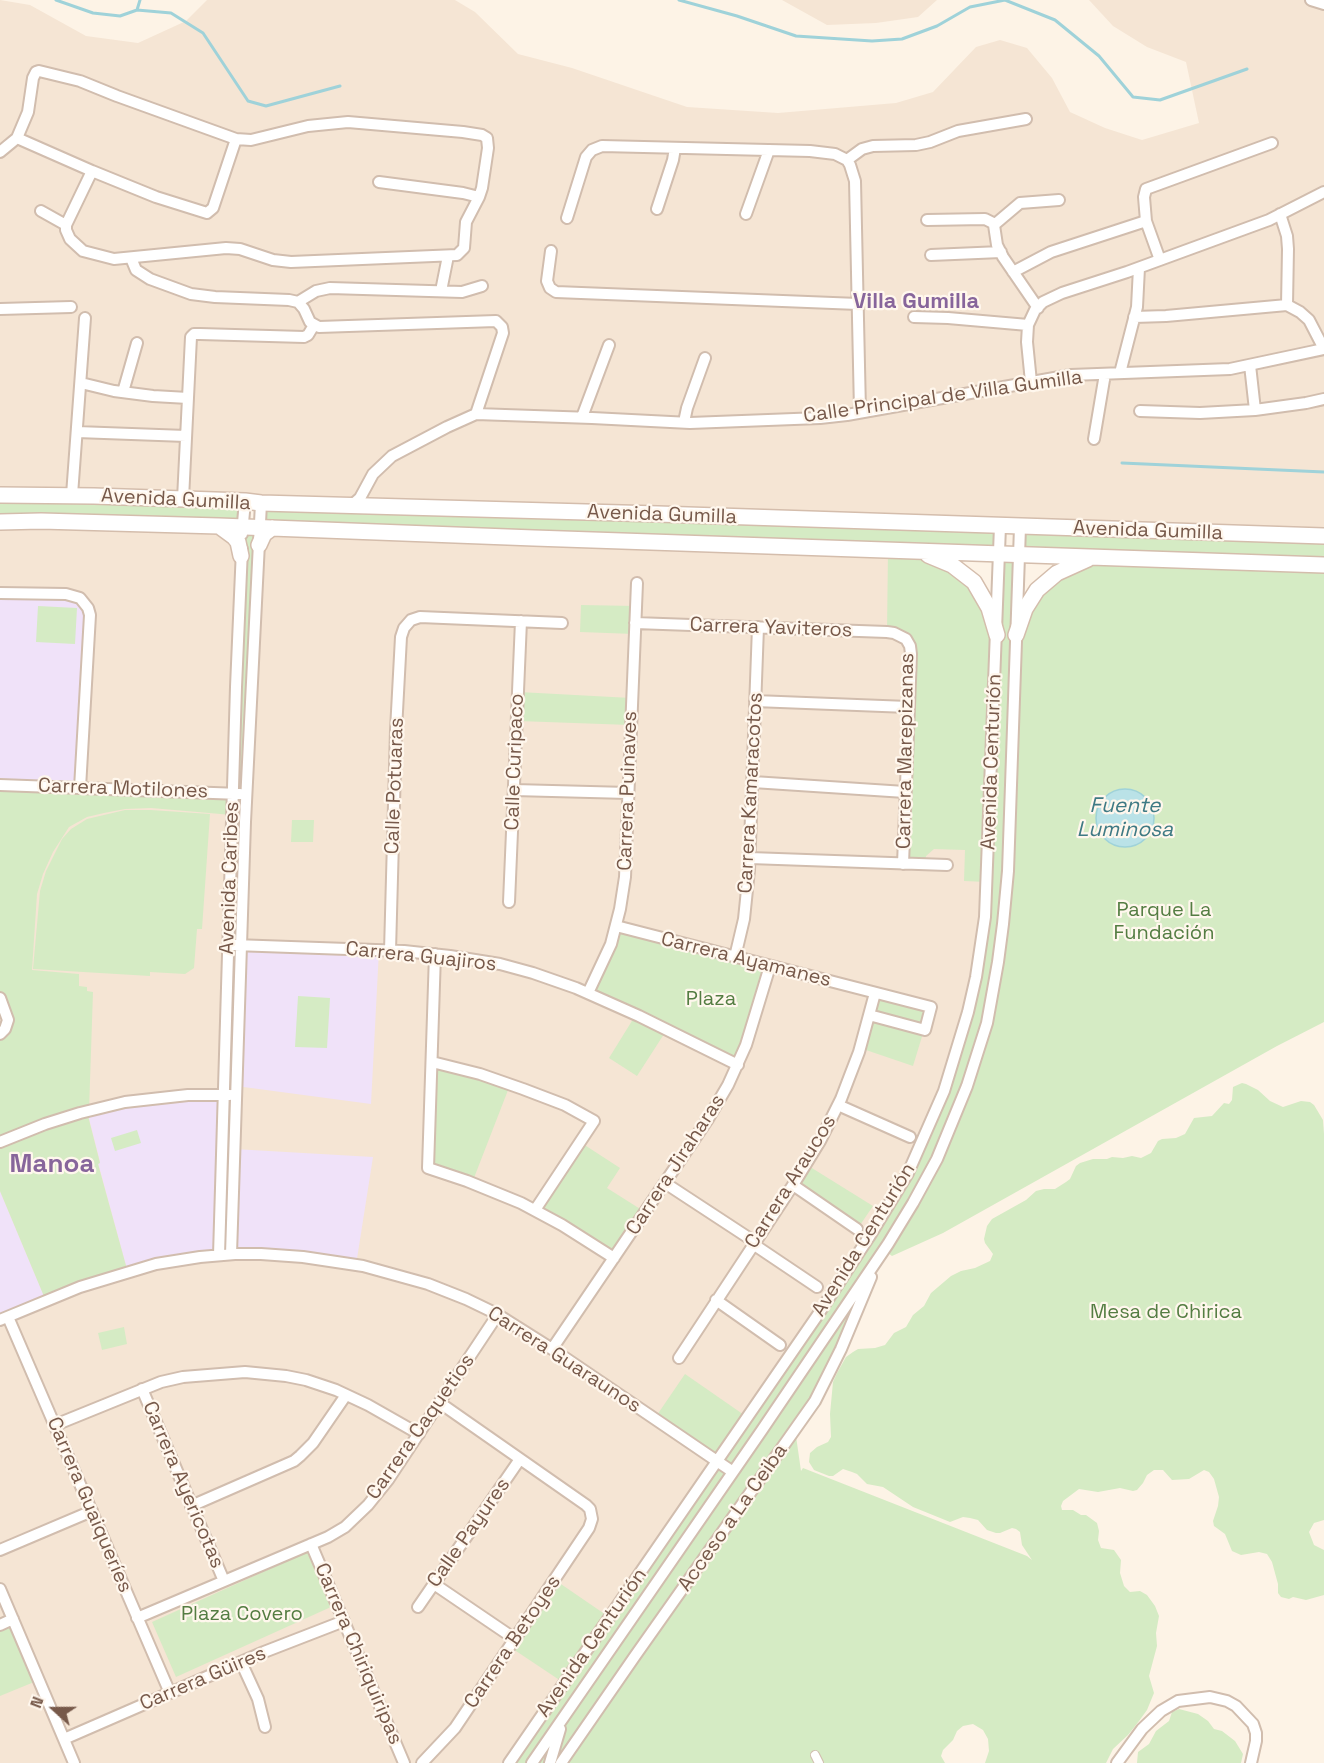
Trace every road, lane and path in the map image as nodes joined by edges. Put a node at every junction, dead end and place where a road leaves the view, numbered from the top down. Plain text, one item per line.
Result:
1 (1311, 0) edge
2 (1324, 4) edge
3 (1026, 118) dead end
4 (17, 138) junction
5 (236, 139) junction
6 (1272, 143) dead end
7 (675, 148) junction
8 (770, 150) junction
9 (0, 152) edge
10 (847, 160) junction
11 (92, 171) junction
12 (379, 182) dead end
13 (1324, 192) edge
14 (479, 197) junction
15 (1059, 201) dead end
16 (657, 209) dead end
17 (41, 211) dead end
18 (746, 214) dead end
19 (1281, 214) junction
20 (567, 218) dead end
21 (927, 220) dead end
22 (1146, 221) junction
23 (66, 225) junction
24 (994, 225) junction
25 (551, 251) dead end
26 (1001, 252) junction
27 (931, 255) dead end
28 (448, 256) junction
29 (131, 258) junction
30 (1160, 260) junction
31 (1139, 268) junction
32 (1012, 272) junction
33 (482, 286) dead end
34 (441, 291) junction
35 (298, 302) junction
36 (858, 304) junction
37 (1287, 305) junction
38 (71, 307) dead end
39 (1038, 308) junction
40 (0, 309) edge
41 (914, 317) dead end
42 (1134, 317) junction
43 (85, 318) dead end
44 (314, 325) junction
45 (1028, 325) junction
46 (137, 343) dead end
47 (609, 345) dead end
48 (1324, 349) edge
49 (705, 358) dead end
50 (1250, 365) junction
51 (1120, 373) junction
52 (1105, 374) junction
53 (1031, 382) junction
54 (81, 383) junction
55 (123, 392) junction
56 (188, 398) junction
57 (1324, 399) edge
58 (1255, 410) junction
59 (860, 411) junction
60 (1140, 411) dead end
61 (477, 414) junction
62 (582, 417) junction
63 (684, 422) junction
64 (77, 432) junction
65 (186, 436) junction
66 (1094, 439) dead end
67 (368, 484) junction
68 (0, 495) edge
69 (72, 495) junction
70 (183, 499) junction
71 (253, 502) junction
72 (351, 506) junction
73 (382, 506) junction
74 (0, 522) edge
75 (219, 526) junction
76 (1000, 526) junction
77 (243, 527) junction
78 (266, 527) junction
79 (1020, 527) junction
80 (1324, 536) edge
81 (259, 545) joint
82 (917, 551) junction
83 (999, 554) junction
84 (1019, 554) junction
85 (242, 556) junction
86 (1093, 557) junction
87 (1324, 565) edge
88 (637, 583) dead end
89 (0, 593) edge
90 (520, 621) junction
91 (562, 623) dead end
92 (635, 623) junction
93 (758, 627) junction
94 (997, 635) junction
95 (1016, 635) junction
96 (906, 639) joint
97 (755, 701) junction
98 (908, 706) junction
99 (753, 782) junction
100 (0, 785) edge
101 (80, 788) junction
102 (514, 790) junction
103 (905, 792) junction
104 (233, 793) junction
105 (628, 793) junction
106 (246, 794) junction
107 (750, 858) junction
108 (903, 864) junction
109 (946, 865) dead end
110 (509, 902) dead end
111 (616, 926) junction
112 (228, 945) junction
113 (240, 945) junction
114 (390, 951) junction
115 (435, 954) junction
116 (735, 957) junction
117 (770, 966) junction
118 (588, 993) junction
119 (875, 993) junction
120 (0, 998) edge
121 (869, 1015) junction
122 (0, 1034) edge
123 (432, 1062) junction
124 (738, 1065) junction
125 (224, 1095) junction
126 (236, 1095) junction
127 (838, 1105) junction
128 (910, 1137) dead end
129 (0, 1142) edge
130 (665, 1183) junction
131 (793, 1185) junction
132 (535, 1210) junction
133 (857, 1229) dead end
134 (754, 1243) junction
135 (231, 1254) junction
136 (219, 1255) junction
137 (614, 1258) junction
138 (878, 1258) junction
139 (817, 1287) dead end
140 (716, 1300) junction
141 (498, 1314) junction
142 (4, 1319) edge
143 (780, 1345) dead end
144 (552, 1349) junction
145 (679, 1358) dead end
146 (142, 1389) junction
147 (346, 1395) junction
148 (440, 1403) junction
149 (54, 1425) junction
150 (419, 1434) junction
151 (520, 1459) junction
152 (717, 1461) junction
153 (733, 1472) junction
154 (191, 1506) junction
155 (92, 1512) junction
156 (311, 1544) junction
157 (0, 1550) edge
158 (224, 1581) junction
159 (434, 1584) junction
160 (0, 1589) edge
161 (418, 1607) dead end
162 (137, 1618) junction
163 (13, 1619) junction
164 (344, 1621) junction
165 (0, 1625) edge
166 (515, 1639) junction
167 (241, 1662) junction
168 (170, 1693) junction
169 (563, 1718) junction
170 (265, 1727) dead end
171 (64, 1739) junction
172 (74, 1763) edge
173 (404, 1763) edge
174 (422, 1763) edge
175 (509, 1763) edge
176 (532, 1763) edge
177 (549, 1763) edge
178 (561, 1763) edge
179 (1117, 1763) edge
180 (1251, 1763) edge

1 - 2 street
3 - 10 street
4 - 5 street
4 - 9 street
4 - 11 street
5 - 11 street
5 - 14 street
6 - 22 street
7 - 8 street
7 - 16 street
7 - 20 street
8 - 10 street
8 - 18 street
10 - 36 street
11 - 23 street
12 - 14 street
13 - 19 street
14 - 28 street
15 - 24 street
17 - 23 street
19 - 30 street
19 - 37 street
21 - 24 street
22 - 30 street
22 - 32 street
23 - 29 street
24 - 26 street
25 - 36 street
26 - 27 street
26 - 32 street
28 - 29 street
28 - 34 street
29 - 35 street
30 - 31 street
31 - 39 street
31 - 42 street
32 - 39 street
33 - 34 street
34 - 35 street
35 - 44 street
36 - 59 street
37 - 42 street
37 - 48 street
38 - 40 street
39 - 45 street
41 - 45 street
42 - 51 street
43 - 54 street
44 - 56 street
44 - 61 street
45 - 53 street
46 - 55 street
47 - 62 street
48 - 50 street, Calle Principal de Villa Gumilla
49 - 63 street
50 - 51 street, Calle Principal de Villa Gumilla
50 - 58 street
51 - 52 street, Calle Principal de Villa Gumilla
52 - 53 street, Calle Principal de Villa Gumilla
52 - 66 street
53 - 59 street, Calle Principal de Villa Gumilla
54 - 55 street
54 - 64 street
55 - 56 street
56 - 65 street
57 - 58 street
58 - 60 street
59 - 63 street, Calle Principal de Villa Gumilla
61 - 62 street, Calle Principal de Villa Gumilla
61 - 67 street, Calle Principal de Villa Gumilla
62 - 63 street, Calle Principal de Villa Gumilla
64 - 65 street
64 - 69 street
65 - 70 street
67 - 72 street, Calle Principal de Villa Gumilla
67 - 73 street
68 - 69 main road, Avenida Gumilla
69 - 70 main road, Avenida Gumilla
70 - 71 main road, Avenida Gumilla
71 - 72 main road, Avenida Gumilla
71 - 77 street, Avenida Caribes
71 - 78 street
72 - 73 main road, Avenida Gumilla
73 - 76 main road, Avenida Gumilla
74 - 75 main road, Avenida Gumilla
75 - 77 main road, Avenida Gumilla
75 - 85 main road
76 - 79 main road, Avenida Gumilla
76 - 83 street, Avenida Centurión
77 - 78 main road, Avenida Gumilla
77 - 85 street, Avenida Caribes
78 - 81 main road
78 - 82 main road, Avenida Gumilla
79 - 80 main road, Avenida Gumilla
79 - 84 street, Avenida Centurión
81 - 106 street, Avenida Caribes
82 - 83 main road, Avenida Gumilla
82 - 94 main road
83 - 84 main road, Avenida Gumilla
83 - 94 street, Avenida Centurión
84 - 86 main road, Avenida Gumilla
84 - 95 street, Avenida Centurión
85 - 104 street, Avenida Caribes
86 - 87 main road, Avenida Gumilla
86 - 95 main road
88 - 92 street, Carrera Puinaves
89 - 101 street
90 - 91 street
90 - 102 street, Calle Curipaco
90 - 114 street, Calle Potuaras
92 - 93 street, Carrera Yaviteros
92 - 105 street, Carrera Puinaves
93 - 96 street, Carrera Yaviteros
93 - 97 street, Carrera Kamaracotos
94 - 152 street, Avenida Centurión
95 - 138 street, Avenida Centurión
96 - 98 street, Carrera Marepizanas
97 - 98 street
97 - 99 street, Carrera Kamaracotos
98 - 103 street, Carrera Marepizanas
99 - 103 street
99 - 107 street, Carrera Kamaracotos
100 - 101 street, Carrera Motilones
101 - 104 street, Carrera Motilones
102 - 105 street
102 - 110 street, Calle Curipaco
103 - 108 street, Carrera Marepizanas
104 - 106 street, Carrera Motilones
104 - 112 street, Avenida Caribes
105 - 111 street, Carrera Puinaves
106 - 113 street, Avenida Caribes
107 - 108 street
107 - 116 street, Carrera Kamaracotos
108 - 109 street
111 - 116 street, Carrera Ayamanes
111 - 118 street, Carrera Puinaves
112 - 113 street, Carrera Guajiros
112 - 125 street, Avenida Caribes
113 - 114 street, Carrera Guajiros
113 - 126 street, Avenida Caribes
114 - 115 street, Carrera Guajiros
115 - 118 street, Carrera Guajiros
115 - 123 street
116 - 117 street, Carrera Ayamanes
117 - 119 street, Carrera Ayamanes
117 - 124 street, Carrera Jiraharas
118 - 124 street, Carrera Guajiros
119 - 121 street, Carrera Araucos
119 - 121 street, Carrera Ayamanes
120 - 122 street
121 - 127 street, Carrera Araucos
123 - 132 street
123 - 132 street
124 - 130 street, Carrera Jiraharas
125 - 126 street
125 - 129 street
125 - 136 street, Avenida Caribes
126 - 135 street, Avenida Caribes
127 - 128 street
127 - 131 street, Carrera Araucos
130 - 134 street
130 - 137 street, Carrera Jiraharas
131 - 133 street
131 - 134 street, Carrera Araucos
132 - 137 street
134 - 139 street
134 - 140 street, Carrera Araucos
135 - 136 street, Carrera Guaraunos
135 - 141 street, Carrera Guaraunos
136 - 142 street, Carrera Guaraunos
137 - 144 street, Carrera Jiraharas
138 - 153 street, Avenida Centurión
138 - 178 street, Acceso a La Ceiba
140 - 143 street
140 - 145 street, Carrera Araucos
141 - 144 street, Carrera Guaraunos
141 - 148 street, Carrera Caquetios
142 - 149 street, Carrera Guaiqueríes
144 - 152 street, Carrera Guaraunos
146 - 147 street
146 - 149 street
146 - 154 street, Carrera Ayericotas
147 - 150 street
147 - 154 street
148 - 150 street, Carrera Caquetios
148 - 151 street
149 - 155 street, Carrera Guaiqueríes
150 - 156 street, Carrera Caquetios
151 - 159 street, Calle Payures
151 - 166 street, Carrera Betoyes
152 - 153 street, Carrera Guaraunos
152 - 175 street, Avenida Centurión
153 - 169 street, Avenida Centurión
154 - 158 street, Carrera Ayericotas
155 - 157 street
155 - 162 street, Carrera Guaiqueríes
156 - 158 street, Carrera Caquetios
156 - 164 street, Carrera Chiriquiripas
158 - 162 street, Carrera Caquetios
159 - 161 street, Calle Payures
159 - 166 street
160 - 163 street
162 - 168 street, Carrera Guaiqueríes
163 - 165 street
163 - 171 street
164 - 167 street, Carrera Güires
164 - 173 street, Carrera Chiriquiripas
166 - 174 street, Carrera Betoyes
167 - 168 street, Carrera Güires
167 - 170 street
168 - 171 street, Carrera Güires
169 - 176 street, Avenida Centurión
169 - 177 street
171 - 172 street
179 - 180 street

